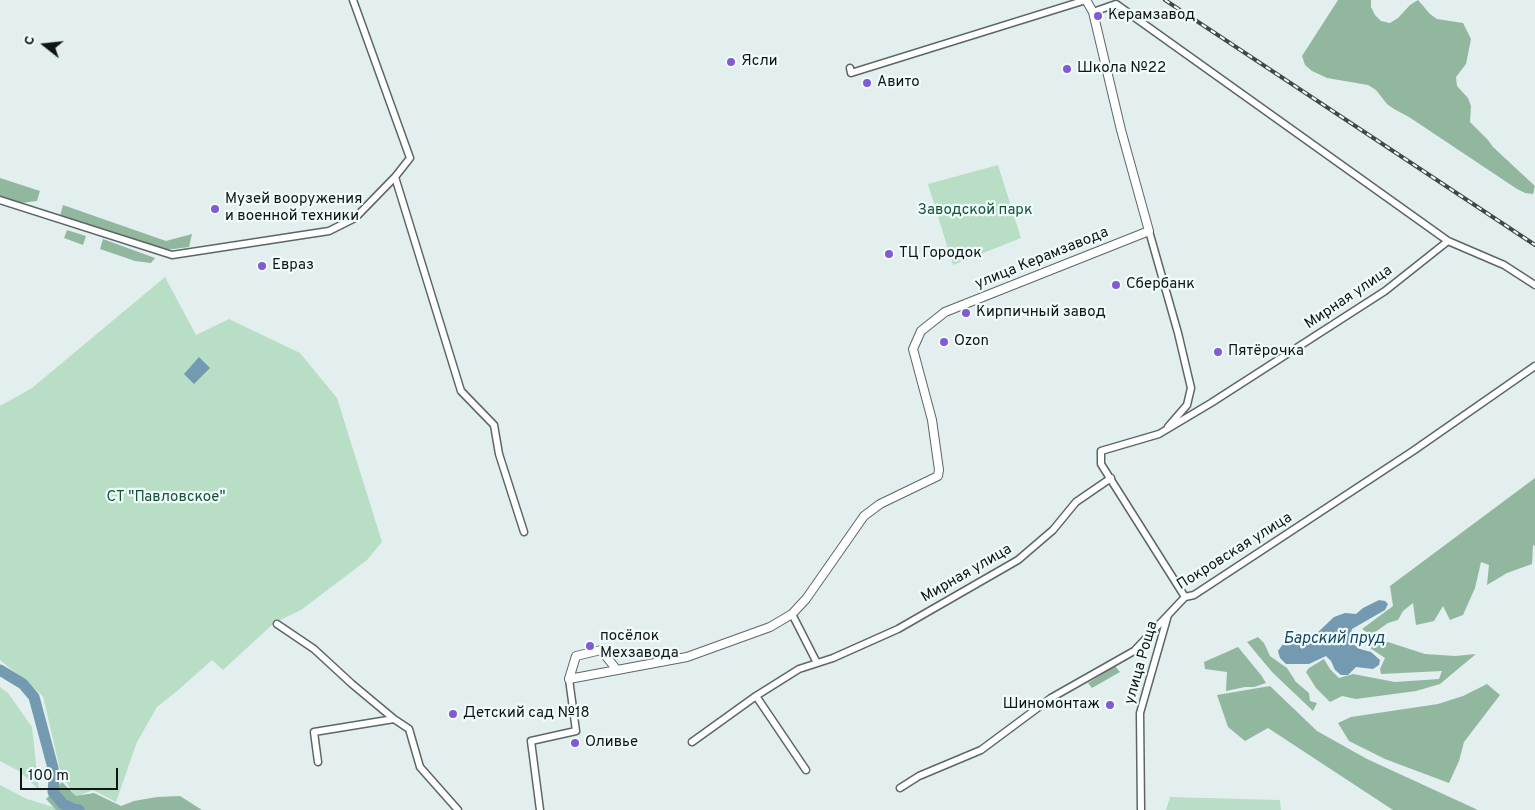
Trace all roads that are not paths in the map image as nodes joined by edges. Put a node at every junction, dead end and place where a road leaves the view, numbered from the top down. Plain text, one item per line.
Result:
1 (353, 0) edge
2 (1086, 0) edge
3 (1093, 12) junction
4 (850, 68) dead end
5 (394, 177) junction
6 (0, 200) edge
7 (1149, 231) junction
8 (1448, 241) junction
9 (1535, 285) edge
10 (1535, 366) edge
11 (1164, 431) junction
12 (1111, 478) junction
13 (524, 532) dead end
14 (1185, 597) junction
15 (1169, 612) junction
16 (792, 614) junction
17 (277, 624) dead end
18 (817, 663) junction
19 (616, 670) junction
20 (569, 679) junction
21 (756, 696) junction
22 (394, 719) junction
23 (692, 742) dead end
24 (318, 762) dead end
25 (806, 770) dead end
26 (900, 788) dead end
27 (458, 810) edge
28 (540, 810) edge
29 (1141, 810) edge

1 - 5 street
2 - 3 street
2 - 4 street
3 - 7 street
3 - 8 street
5 - 6 street
5 - 13 street
7 - 11 street
7 - 16 street, улица Керамзавода
8 - 9 street
8 - 11 street, Мирная улица
10 - 14 street, Покровская улица
11 - 12 street, Мирная улица
12 - 14 street, Мирная улица
12 - 18 street, Мирная улица
14 - 15 street, Покровская улица
15 - 26 street, Покровская улица
15 - 29 street, улица Роща
16 - 18 street
16 - 19 street
17 - 22 street
18 - 21 street, Мирная улица
19 - 20 street
19 - 20 street
20 - 28 street
21 - 23 street, Мирная улица
21 - 25 street
22 - 24 street
22 - 27 street

